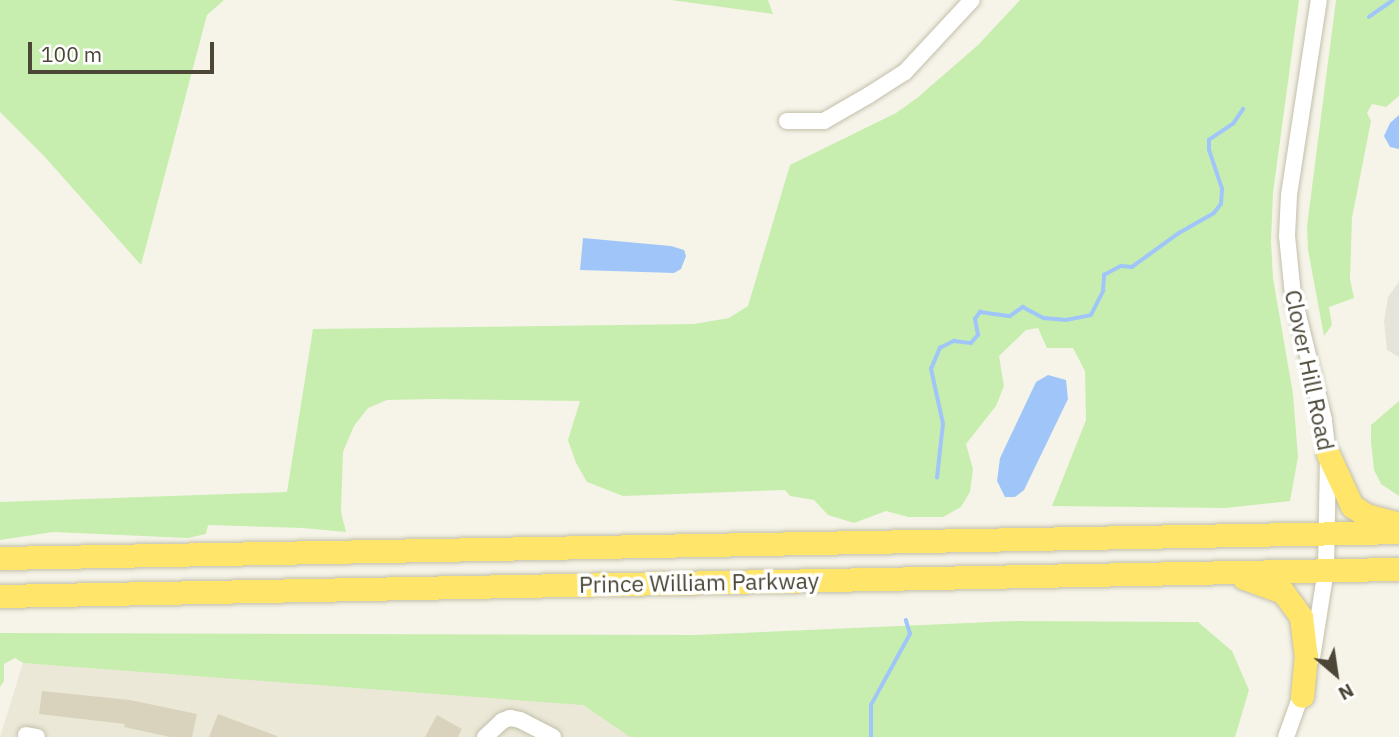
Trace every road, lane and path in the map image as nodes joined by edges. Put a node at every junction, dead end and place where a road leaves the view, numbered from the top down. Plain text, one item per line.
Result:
1 (972, 0) edge
2 (1319, 0) edge
3 (787, 121) dead end
4 (1328, 454) junction
5 (1399, 524) edge
6 (1329, 532) junction
7 (1399, 532) edge
8 (0, 558) edge
9 (1399, 569) edge
10 (1326, 570) junction
11 (1217, 572) junction
12 (0, 596) edge
13 (1302, 696) junction
14 (485, 737) edge
15 (553, 737) edge
16 (1286, 737) edge

1 - 3 street
2 - 4 street, Clover Hill Road
4 - 5 highway
4 - 6 street, Clover Hill Road
6 - 7 highway, Prince William Parkway
6 - 8 highway, Prince William Parkway
6 - 10 street, Clover Hill Road
9 - 10 highway, Prince William Parkway
10 - 11 highway, Prince William Parkway
10 - 13 street, Clover Hill Road
11 - 12 highway, Prince William Parkway
11 - 13 highway
13 - 16 street, Clover Hill Road
14 - 15 street

